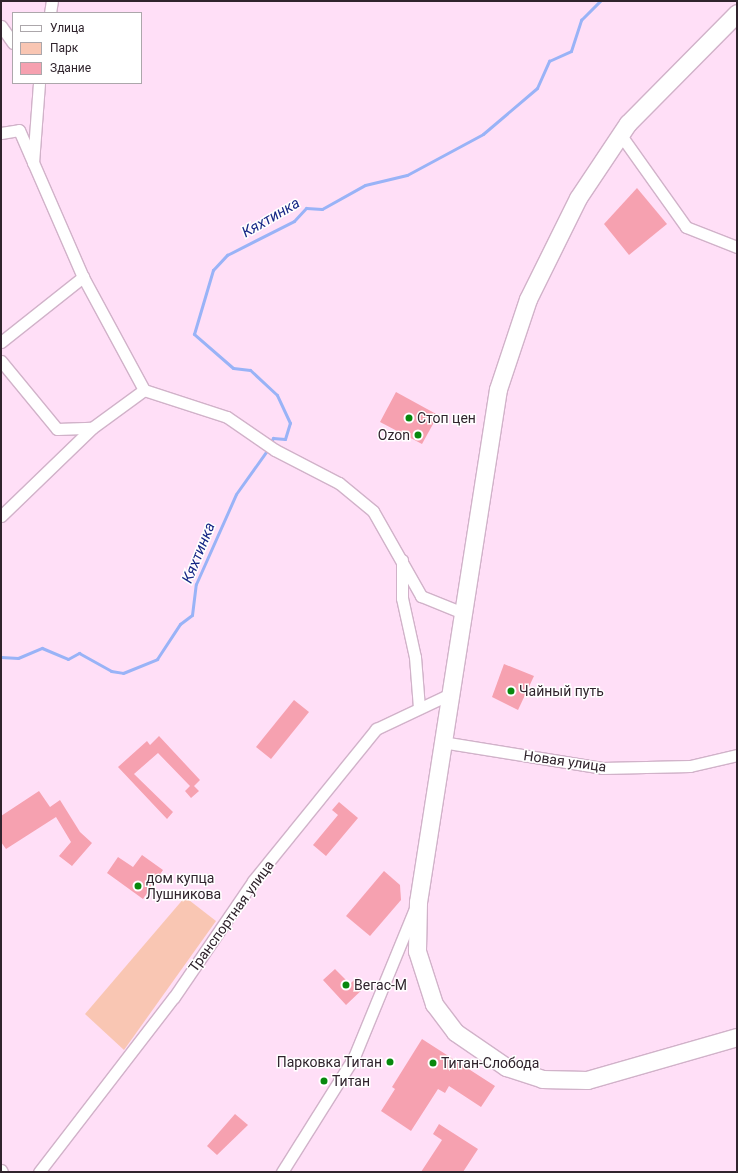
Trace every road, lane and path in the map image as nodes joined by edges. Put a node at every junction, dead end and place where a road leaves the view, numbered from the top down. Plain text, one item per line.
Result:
1 (52, 1) edge
2 (50, 12) edge
3 (737, 13) edge
4 (1, 26) edge
5 (12, 42) edge
6 (40, 84) edge
7 (1, 133) edge
8 (620, 134) junction
9 (33, 167) junction
10 (737, 248) edge
11 (83, 277) junction
12 (1, 342) edge
13 (1, 361) edge
14 (144, 390) junction
15 (92, 428) junction
16 (1, 516) edge
17 (402, 557) junction
18 (463, 613) junction
19 (450, 694) junction
20 (420, 708) junction
21 (442, 742) junction
22 (737, 755) edge
23 (418, 902) junction
24 (737, 1037) edge
25 (39, 1172) edge
26 (282, 1172) edge

1 - 2 street
3 - 8 main road
4 - 5 street
6 - 9 street
7 - 9 street
8 - 10 street
8 - 18 main road
9 - 11 street
11 - 12 street
11 - 14 street
13 - 15 street
14 - 15 street
14 - 17 street
15 - 16 street
17 - 18 street
17 - 20 street
18 - 19 main road
19 - 20 street, Транспортная улица
19 - 21 main road
20 - 25 street, Транспортная улица
21 - 22 street, Новая улица
21 - 23 main road
23 - 24 main road
23 - 26 street

